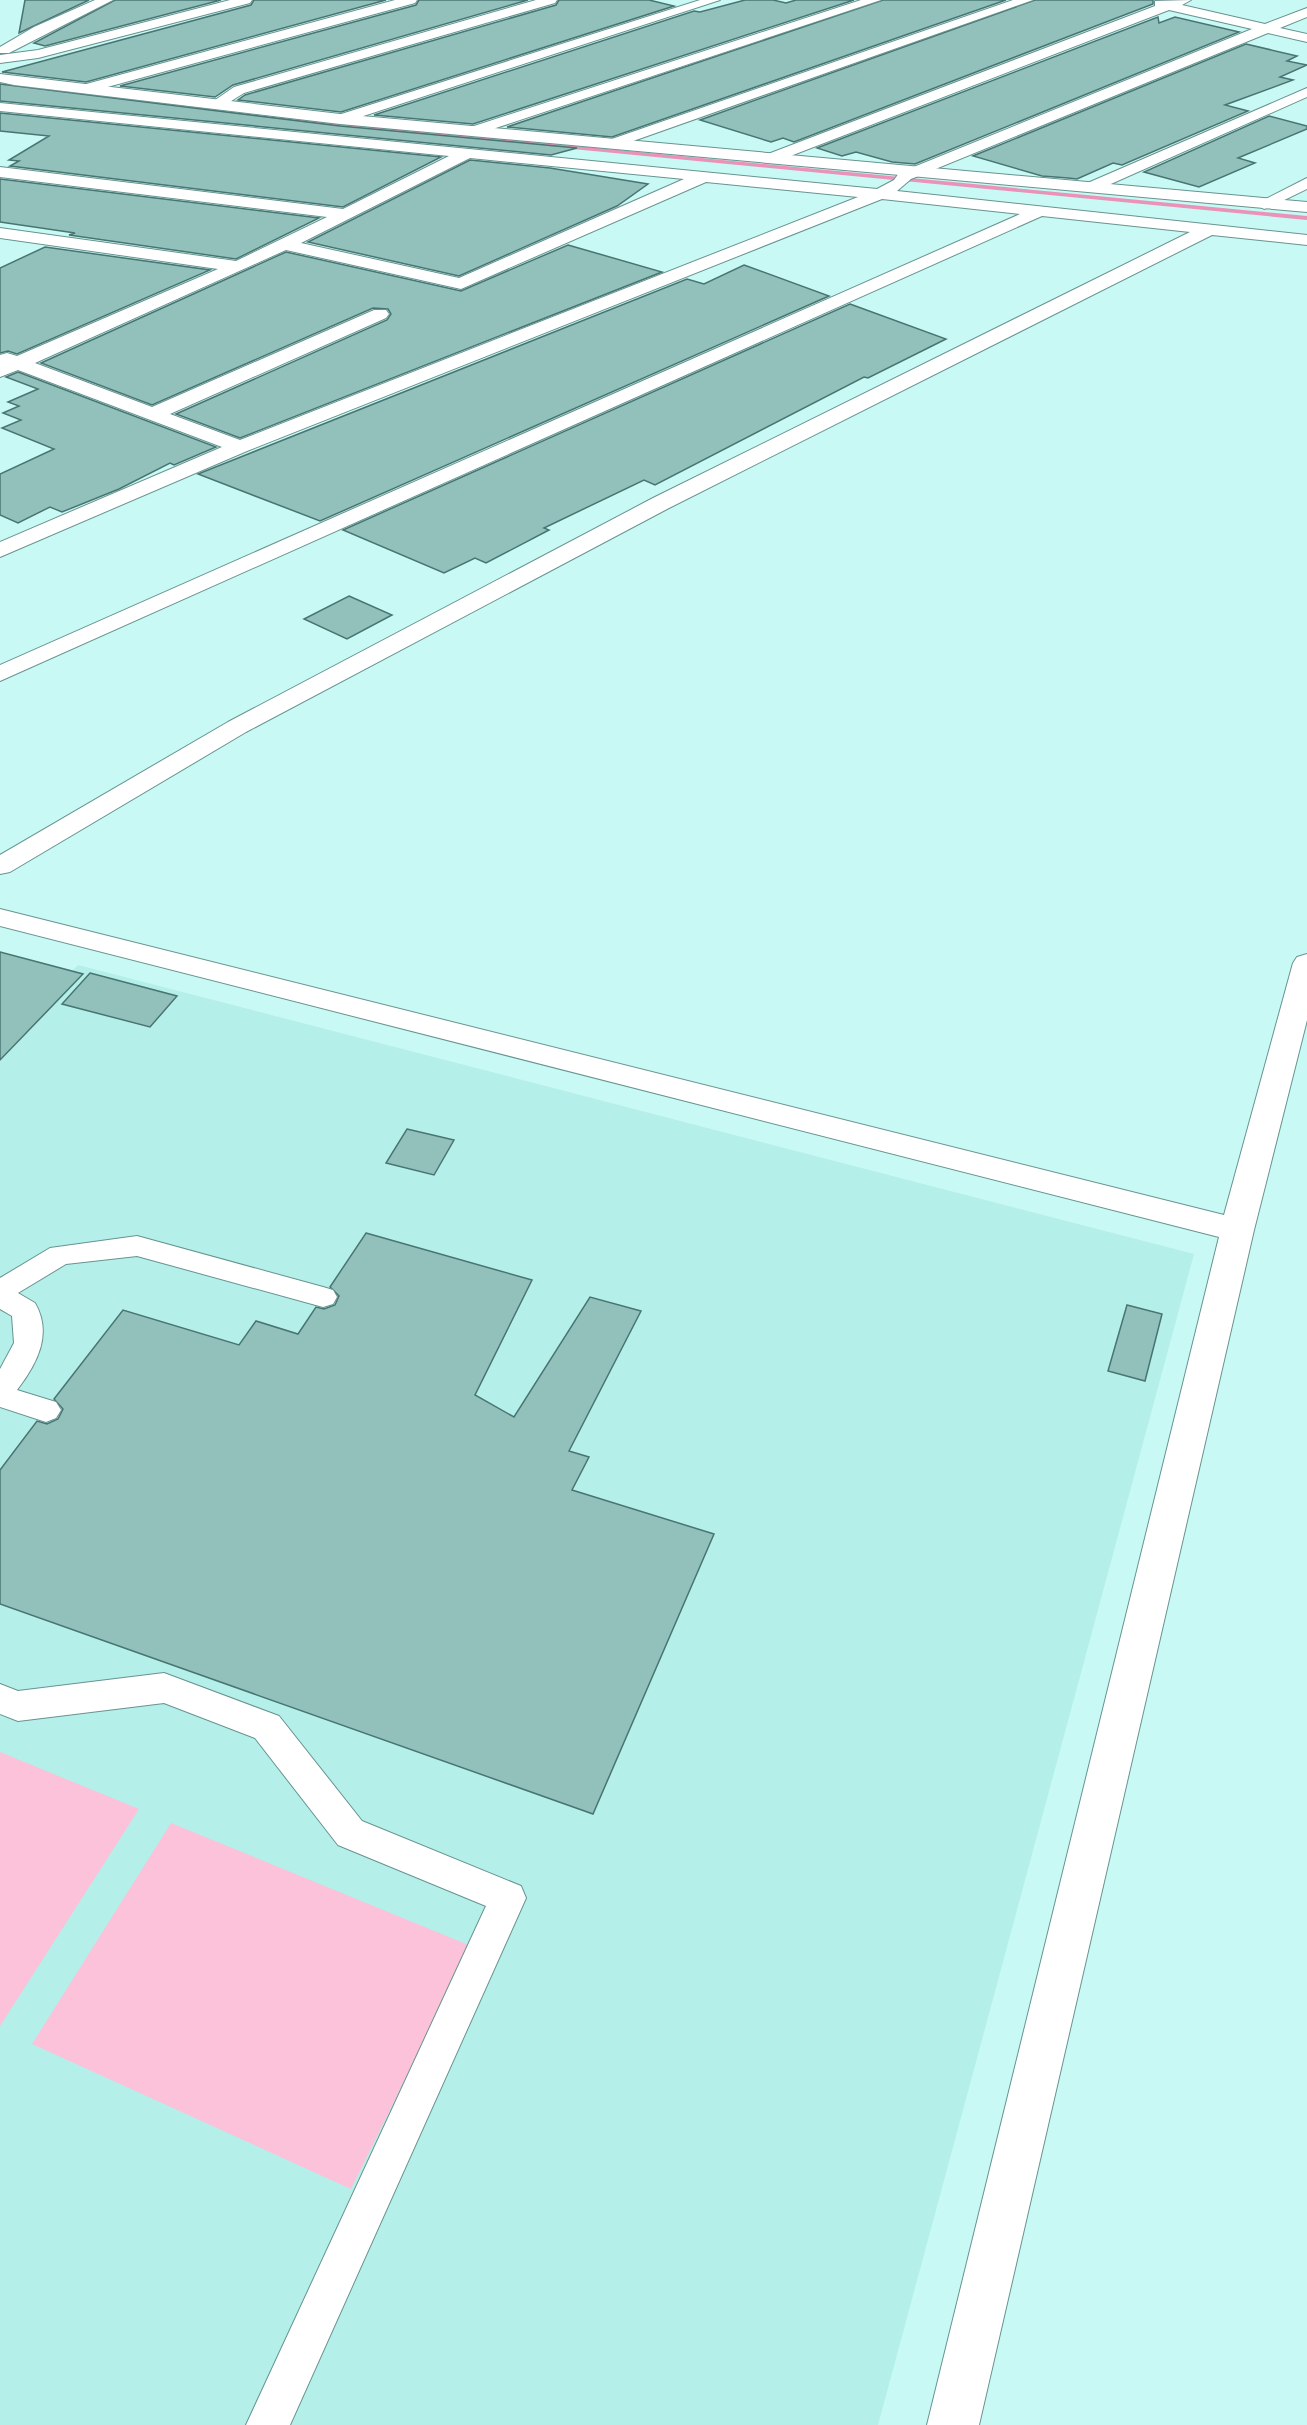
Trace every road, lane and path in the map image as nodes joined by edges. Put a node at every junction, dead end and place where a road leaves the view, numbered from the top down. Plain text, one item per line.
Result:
1 (106, 0) edge
2 (245, 0) edge
3 (410, 0) edge
4 (550, 0) edge
5 (713, 0) edge
6 (874, 0) edge
7 (1026, 0) edge
8 (1140, 0) edge
9 (1184, 0) edge
10 (1168, 6) junction
11 (1307, 12) edge
12 (10, 28) dead end
13 (1263, 28) junction
14 (39, 30) junction
15 (1307, 38) edge
16 (0, 52) edge
17 (0, 59) edge
18 (0, 78) edge
19 (84, 89) junction
20 (1307, 92) edge
21 (215, 105) junction
22 (0, 107) edge
23 (340, 119) junction
24 (476, 130) junction
25 (614, 143) junction
26 (466, 154) junction
27 (774, 157) junction
28 (0, 172) edge
29 (704, 177) junction
30 (908, 177) junction
31 (1307, 183) edge
32 (1089, 188) junction
33 (880, 194) junction
34 (1264, 204) junction
35 (1307, 207) edge
36 (1040, 212) junction
37 (347, 214) junction
38 (1210, 229) junction
39 (0, 233) edge
40 (1307, 240) edge
41 (284, 244) junction
42 (238, 267) junction
43 (380, 314) dead end
44 (0, 356) edge
45 (19, 364) junction
46 (0, 371) edge
47 (152, 414) junction
48 (240, 447) junction
49 (0, 550) edge
50 (0, 674) edge
51 (0, 866) edge
52 (0, 917) edge
53 (1307, 963) edge
54 (1237, 1230) junction
55 (0, 1294) edge
56 (323, 1297) dead end
57 (0, 1390) edge
58 (0, 1396) edge
59 (45, 1410) dead end
60 (0, 1699) edge
61 (268, 2425) edge
62 (953, 2425) edge

1 - 14 street
2 - 17 street
3 - 19 street
4 - 21 street
5 - 23 street
6 - 24 street
7 - 25 street
8 - 10 street
9 - 10 street
10 - 13 street
10 - 27 street
11 - 13 street
12 - 14 street
13 - 15 street
13 - 30 street
14 - 16 street
18 - 19 street
19 - 21 street
20 - 32 street
21 - 23 street
22 - 26 street
23 - 24 street
24 - 25 street
25 - 27 street
26 - 29 street
26 - 37 street
27 - 30 street
28 - 37 street
29 - 33 street
29 - 41 street
30 - 32 street
30 - 33 street
31 - 34 street
32 - 34 street
33 - 36 street
33 - 48 street
34 - 35 street
36 - 38 street
36 - 50 street
37 - 41 street
38 - 40 street
38 - 51 street
39 - 42 street
41 - 42 street
42 - 45 street
43 - 47 street
44 - 45 street
45 - 46 street
45 - 47 street
47 - 48 street
48 - 49 street
52 - 54 street
53 - 54 street
54 - 62 street
55 - 56 lane
55 - 57 lane
58 - 59 lane
60 - 61 lane

